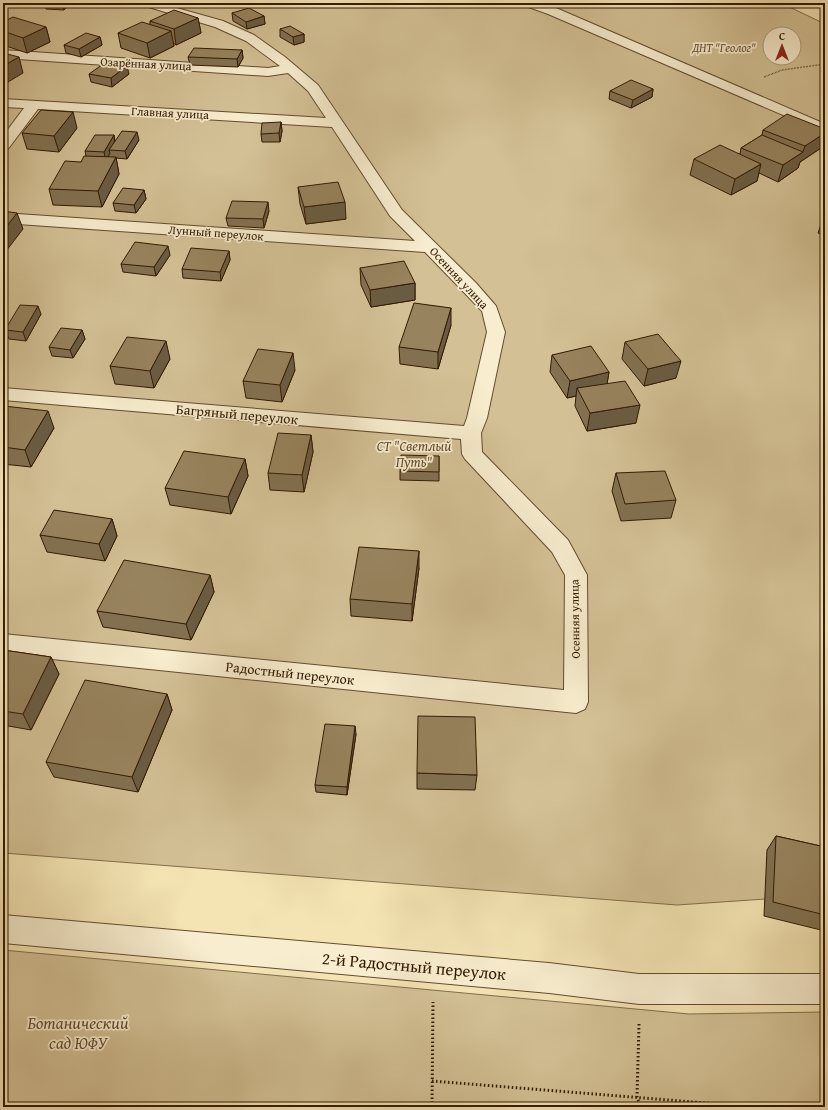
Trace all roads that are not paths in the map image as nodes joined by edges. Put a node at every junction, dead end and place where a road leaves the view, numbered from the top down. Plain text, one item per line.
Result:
1 (146, 3) edge
2 (528, 3) edge
3 (3, 54) edge
4 (289, 69) junction
5 (3, 103) edge
6 (34, 105) junction
7 (337, 123) junction
8 (825, 129) edge
9 (3, 146) edge
10 (3, 218) edge
11 (430, 247) junction
12 (3, 394) edge
13 (471, 433) junction
14 (3, 644) edge
15 (576, 702) joint
16 (3, 929) edge
17 (825, 989) edge

1 - 4 street, Осенняя улица
2 - 8 street
3 - 4 street, Озарённая улица
4 - 7 street, Осенняя улица
5 - 6 street, Главная улица
6 - 7 street, Главная улица
6 - 9 street
7 - 11 street, Осенняя улица
10 - 11 street, Лунный переулок
11 - 13 street, Осенняя улица
12 - 13 street, Багряный переулок
13 - 15 street, Осенняя улица
14 - 15 street, Радостный переулок
16 - 17 street, 2-й Радостный переулок

